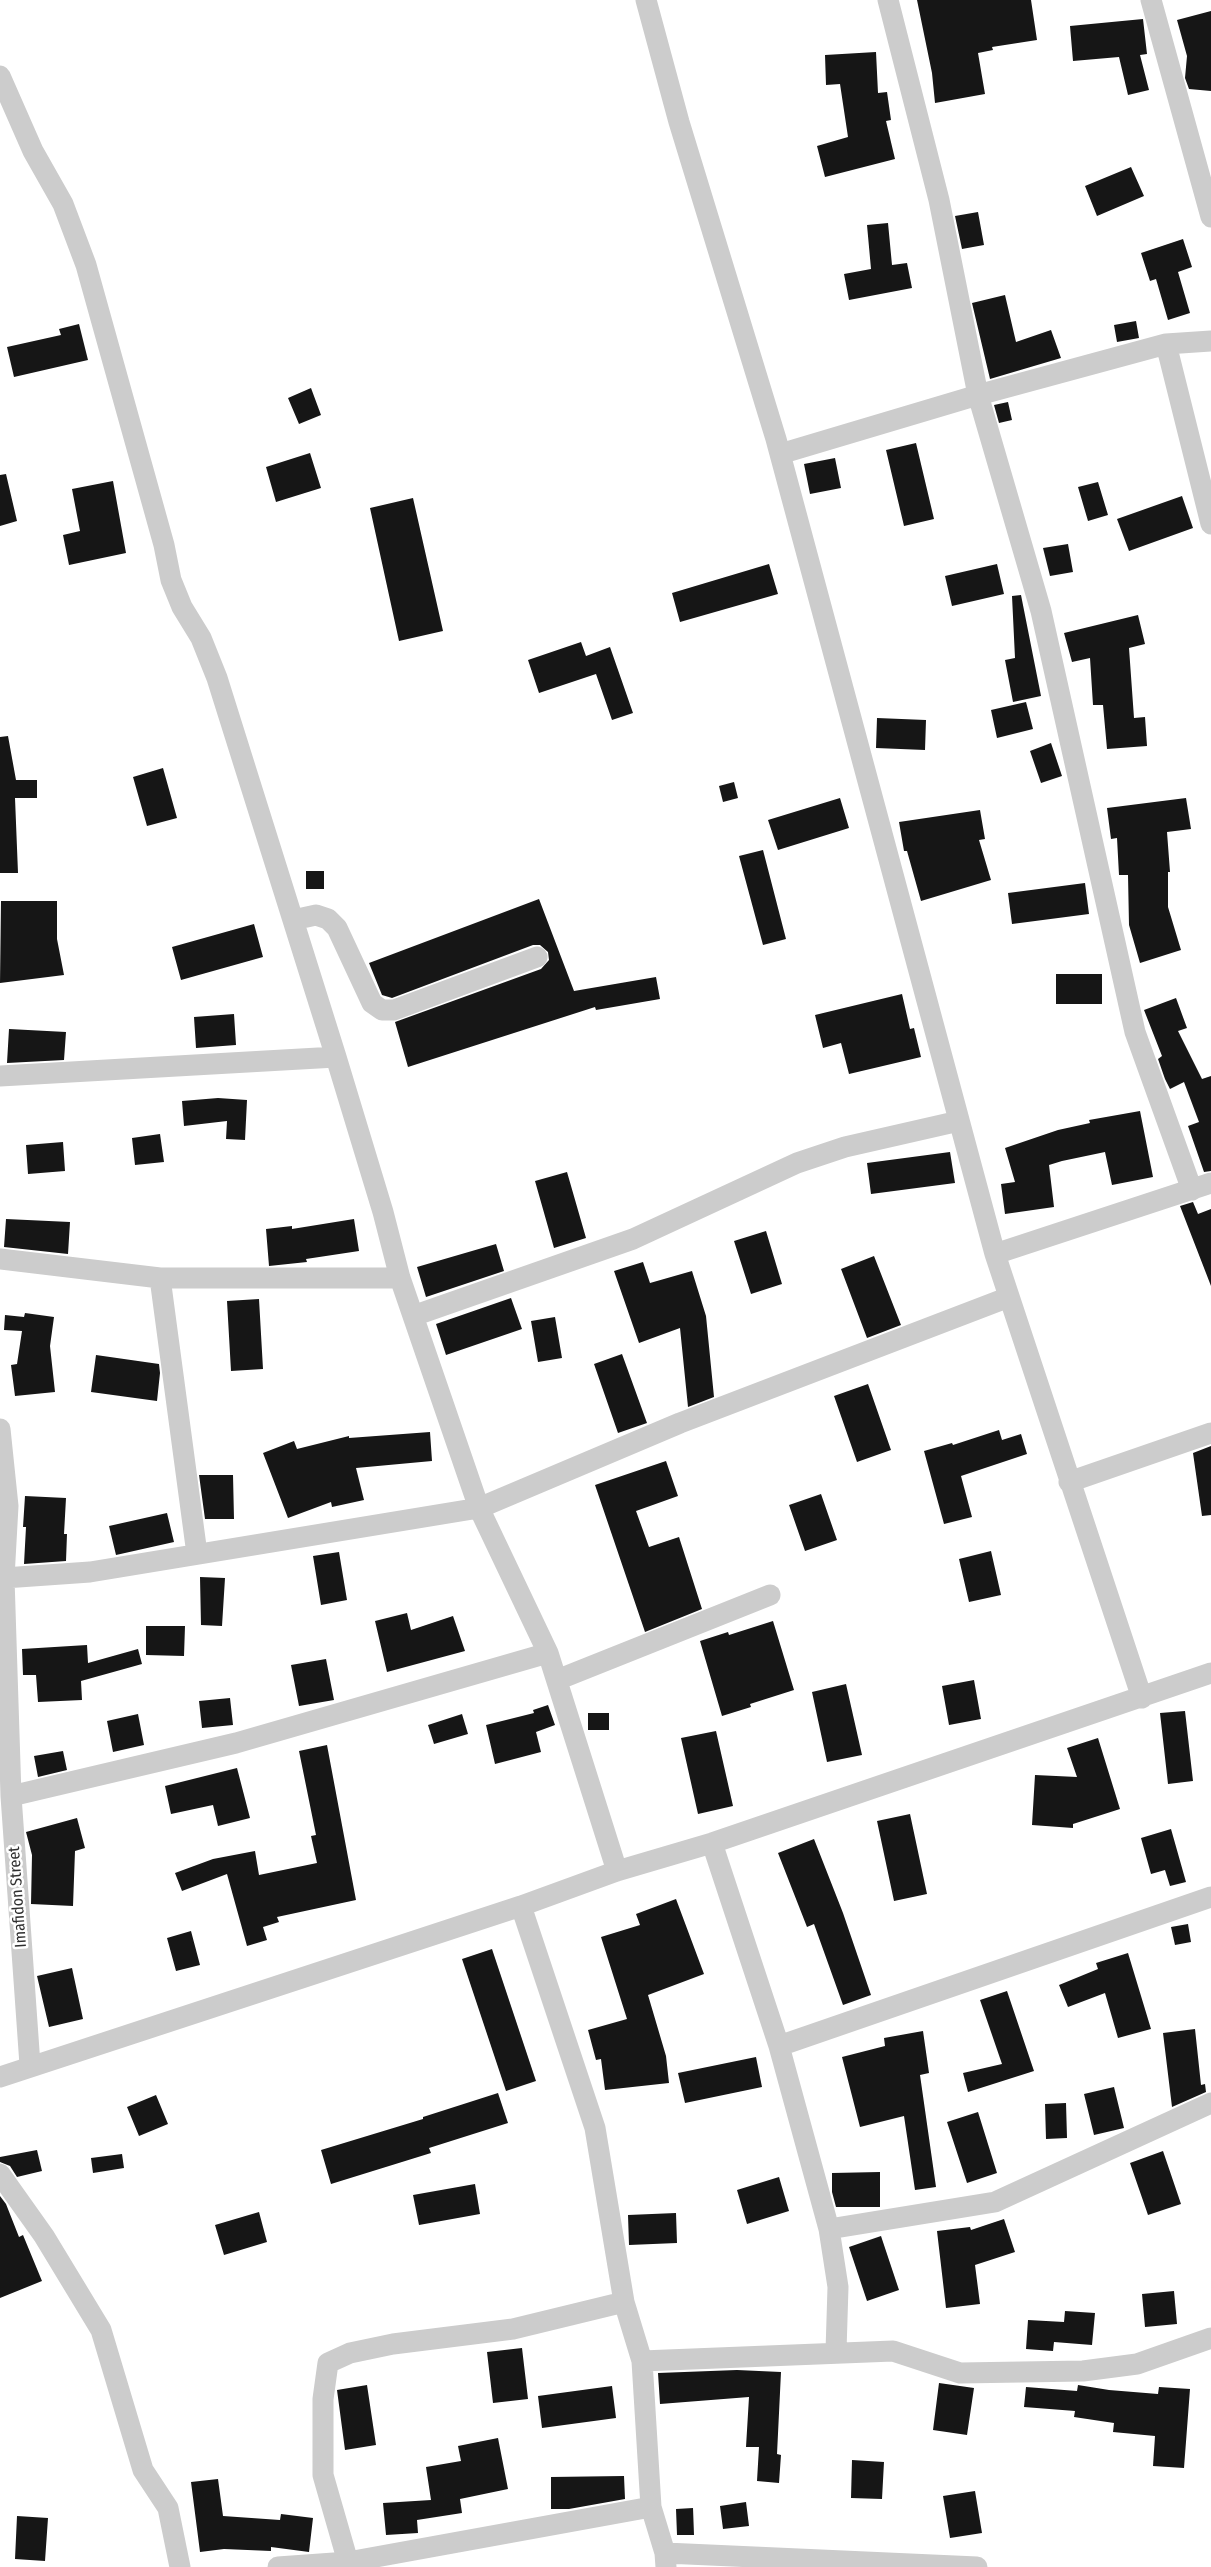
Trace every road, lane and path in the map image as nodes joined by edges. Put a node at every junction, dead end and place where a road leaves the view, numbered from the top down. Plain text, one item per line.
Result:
1 (646, 0) edge
2 (888, 0) edge
3 (1151, 0) edge
4 (0, 76) edge
5 (1211, 217) edge
6 (1211, 341) edge
7 (1166, 344) junction
8 (978, 395) junction
9 (780, 454) junction
10 (1211, 524) edge
11 (293, 920) junction
12 (537, 957) dead end
13 (336, 1057) junction
14 (0, 1076) edge
15 (959, 1121) junction
16 (1201, 1187) edge
17 (995, 1254) junction
18 (0, 1259) edge
19 (160, 1278) junction
20 (400, 1278) junction
21 (1009, 1297) junction
22 (413, 1316) junction
23 (0, 1429) edge
24 (1211, 1433) edge
25 (1069, 1482) junction
26 (4, 1506) edge
27 (479, 1508) junction
28 (197, 1554) junction
29 (4, 1578) junction
30 (770, 1595) dead end
31 (548, 1653) junction
32 (1211, 1674) edge
33 (557, 1680) junction
34 (1142, 1698) junction
35 (11, 1796) junction
36 (712, 1843) junction
37 (617, 1871) junction
38 (1211, 1897) edge
39 (521, 1906) junction
40 (779, 2046) junction
41 (30, 2065) junction
42 (0, 2077) edge
43 (1211, 2103) edge
44 (0, 2174) edge
45 (829, 2229) junction
46 (624, 2302) junction
47 (1211, 2338) edge
48 (836, 2351) junction
49 (642, 2361) junction
50 (651, 2507) junction
51 (665, 2560) edge
52 (348, 2562) junction
53 (180, 2567) edge
54 (278, 2567) edge
55 (977, 2567) edge

1 - 9 street
2 - 8 street
3 - 5 street
4 - 11 street
6 - 7 street
7 - 8 street
7 - 10 street
8 - 9 street
8 - 16 street
9 - 15 street
11 - 12 street
11 - 13 street
13 - 14 street
13 - 20 street
15 - 17 street
15 - 22 street
16 - 17 street
17 - 21 street
18 - 19 street
19 - 20 street
19 - 28 street
20 - 22 street
21 - 25 street
21 - 27 street
22 - 27 street
23 - 26 street, Imafidon Street
24 - 25 street
25 - 34 street
26 - 29 street, Imafidon Street
27 - 28 street
27 - 31 street
28 - 29 street
29 - 35 street, Imafidon Street
30 - 33 street
31 - 33 street
31 - 35 street
32 - 34 street
33 - 37 street
34 - 36 street
35 - 41 street, Imafidon Street
36 - 37 street
36 - 40 street
37 - 39 street
38 - 40 street
39 - 41 street
39 - 46 street
40 - 45 street
41 - 42 street
43 - 45 street
44 - 53 street
45 - 48 street
46 - 49 street
46 - 52 street
47 - 48 street
48 - 49 street
49 - 50 street
50 - 51 street
50 - 52 street
51 - 55 street
52 - 54 street

